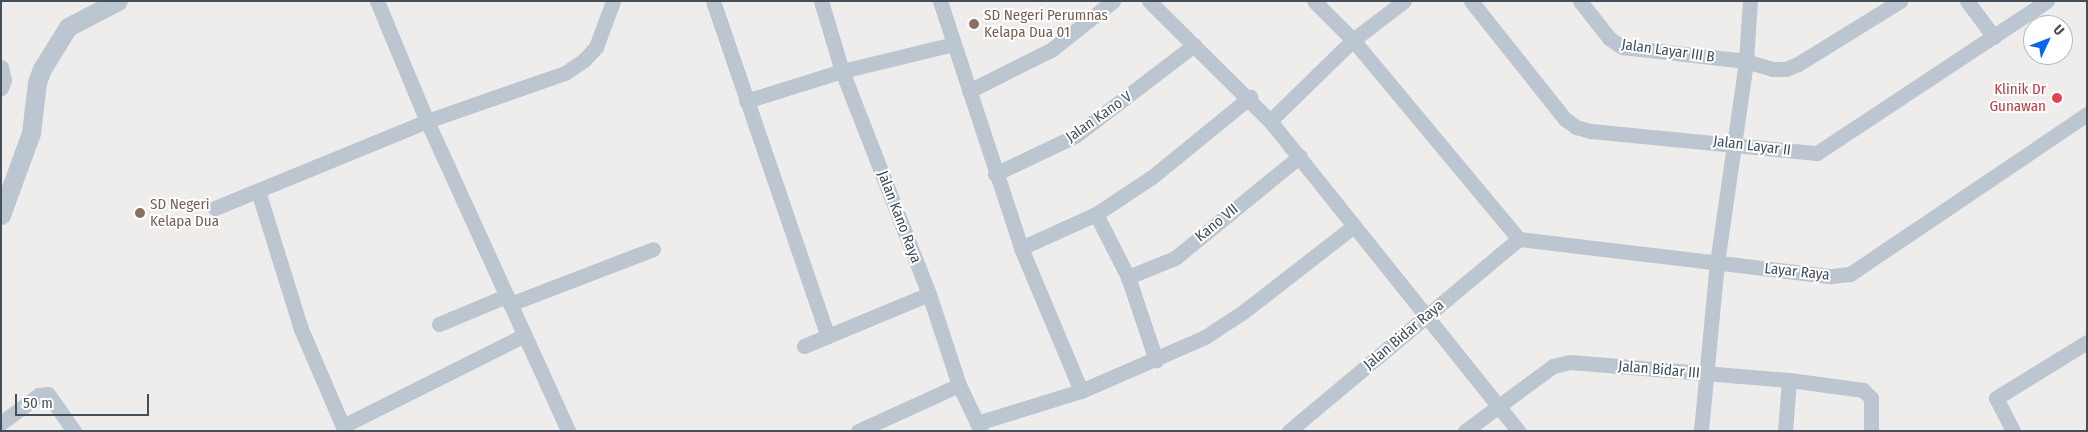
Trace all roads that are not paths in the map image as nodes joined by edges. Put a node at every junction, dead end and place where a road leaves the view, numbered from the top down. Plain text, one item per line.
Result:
1 (118, 1) edge
2 (377, 1) edge
3 (613, 1) edge
4 (714, 1) edge
5 (821, 1) edge
6 (940, 1) edge
7 (1114, 1) edge
8 (1149, 1) edge
9 (1314, 1) edge
10 (1404, 1) edge
11 (1471, 1) edge
12 (1580, 1) edge
13 (1750, 1) edge
14 (1900, 1) edge
15 (1967, 1) edge
16 (2047, 1) edge
17 (1994, 37) junction
18 (1353, 40) junction
19 (954, 44) junction
20 (1194, 45) junction
21 (1746, 61) junction
22 (1, 67) edge
23 (842, 71) junction
24 (2, 86) edge
25 (969, 91) junction
26 (1250, 97) junction
27 (746, 101) junction
28 (2087, 114) edge
29 (427, 121) junction
30 (1270, 121) junction
31 (1734, 144) junction
32 (1300, 156) junction
33 (995, 174) junction
34 (258, 191) junction
35 (216, 208) dead end
36 (1096, 214) junction
37 (1, 215) edge
38 (1354, 226) junction
39 (1519, 239) junction
40 (1021, 248) junction
41 (653, 249) dead end
42 (1717, 263) junction
43 (1128, 277) junction
44 (929, 294) junction
45 (508, 300) junction
46 (1426, 316) junction
47 (439, 324) dead end
48 (525, 335) junction
49 (828, 336) junction
50 (2087, 342) edge
51 (804, 346) dead end
52 (1156, 360) junction
53 (1708, 374) junction
54 (1789, 380) junction
55 (959, 385) junction
56 (1081, 392) junction
57 (1498, 404) junction
58 (1, 423) edge
59 (979, 427) edge
60 (344, 428) edge
61 (74, 431) edge
62 (568, 431) edge
63 (858, 431) edge
64 (1289, 431) edge
65 (1465, 431) edge
66 (1518, 431) edge
67 (1701, 431) edge
68 (1785, 431) edge
69 (1871, 431) edge
70 (2013, 431) edge

1 - 37 street
2 - 29 street
3 - 29 street
4 - 27 street
5 - 23 street, Jalan Kano Raya
6 - 19 street
7 - 25 street
8 - 20 street
9 - 18 street
10 - 18 street
11 - 31 street, Jalan Layar II
12 - 21 street, Jalan Layar III B
13 - 21 street
14 - 21 street, Jalan Layar III B
15 - 17 street
16 - 17 street, Jalan Layar II
17 - 31 street, Jalan Layar II
18 - 30 street
18 - 39 street
19 - 23 street
19 - 25 street
20 - 26 street
20 - 33 street, Jalan Kano V
21 - 31 street
22 - 24 street
23 - 27 street
23 - 44 street, Jalan Kano Raya
25 - 33 street
26 - 30 street
26 - 36 street
27 - 49 street
28 - 42 street, Layar Raya
29 - 34 street
29 - 45 street
30 - 32 street
31 - 42 street
32 - 38 street
32 - 43 street, Kano VII
33 - 40 street
34 - 35 street
34 - 60 street
36 - 40 street
36 - 43 street
38 - 46 street
38 - 52 street
39 - 42 street, Layar Raya
39 - 46 street, Jalan Bidar Raya
40 - 56 street
41 - 45 street
42 - 53 street
43 - 52 street
44 - 49 street
44 - 55 street, Jalan Kano Raya
45 - 47 street
45 - 48 street
46 - 57 street
46 - 64 street, Jalan Bidar Raya
48 - 60 street
48 - 62 street
49 - 51 street
50 - 70 street
52 - 56 street
53 - 54 street, Jalan Bidar III
53 - 57 street, Jalan Bidar III
53 - 67 street
54 - 68 street
54 - 69 street, Jalan Bidar III
55 - 59 street, Jalan Kano Raya
55 - 63 street
56 - 59 street
57 - 65 street, Jalan Bidar III
57 - 66 street
58 - 61 street

